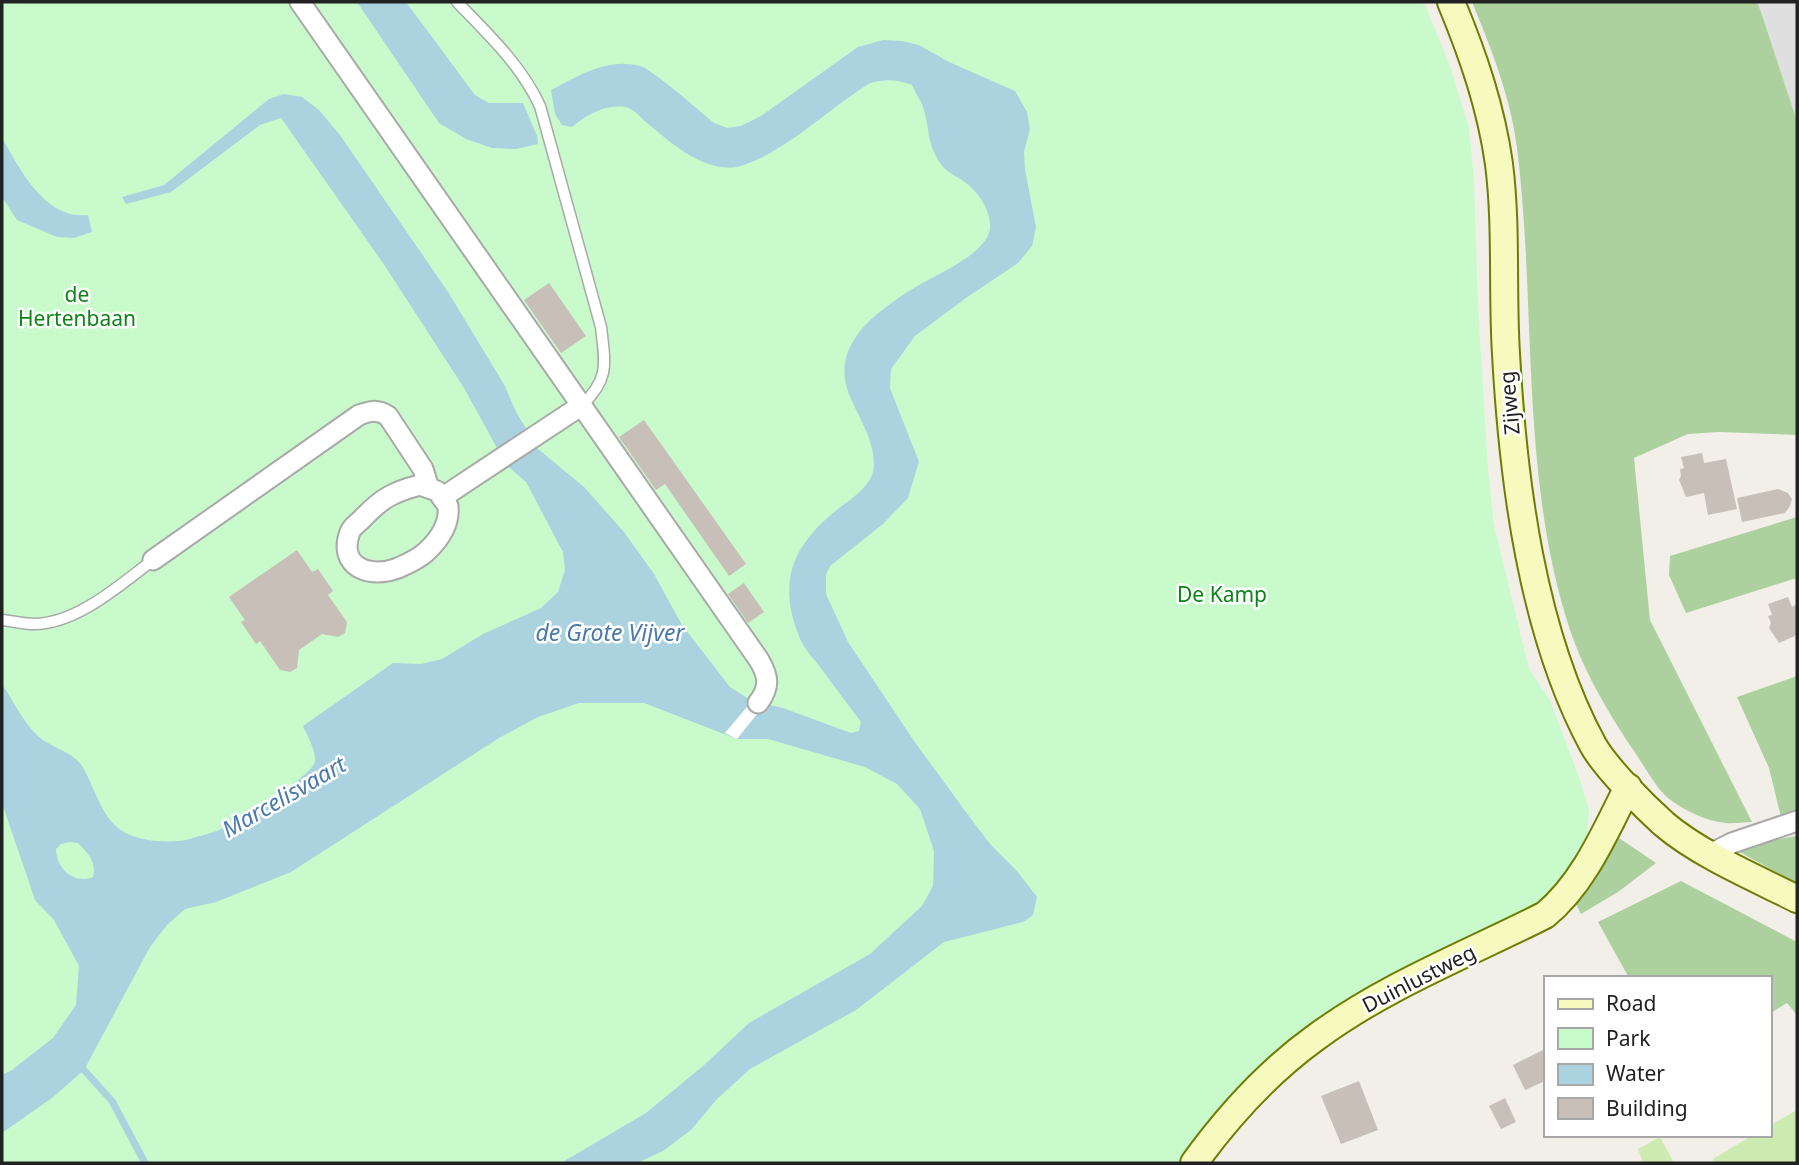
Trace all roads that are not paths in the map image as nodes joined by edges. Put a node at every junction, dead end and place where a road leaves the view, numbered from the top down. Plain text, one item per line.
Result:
1 (300, 2) edge
2 (457, 2) edge
3 (1451, 2) edge
4 (582, 405) junction
5 (436, 493) junction
6 (153, 560) joint
7 (2, 620) edge
8 (758, 702) dead end
9 (1628, 788) junction
10 (1797, 821) edge
11 (1710, 854) junction
12 (1797, 900) edge
13 (1194, 1163) edge

1 - 4 street
2 - 4 lane
3 - 9 street, Zijweg
4 - 5 street
4 - 8 street
5 - 5 street
5 - 6 street
6 - 7 lane
9 - 11 street, Zijweg
9 - 13 street, Duinlustweg
10 - 11 street
11 - 12 street, Zijweg

